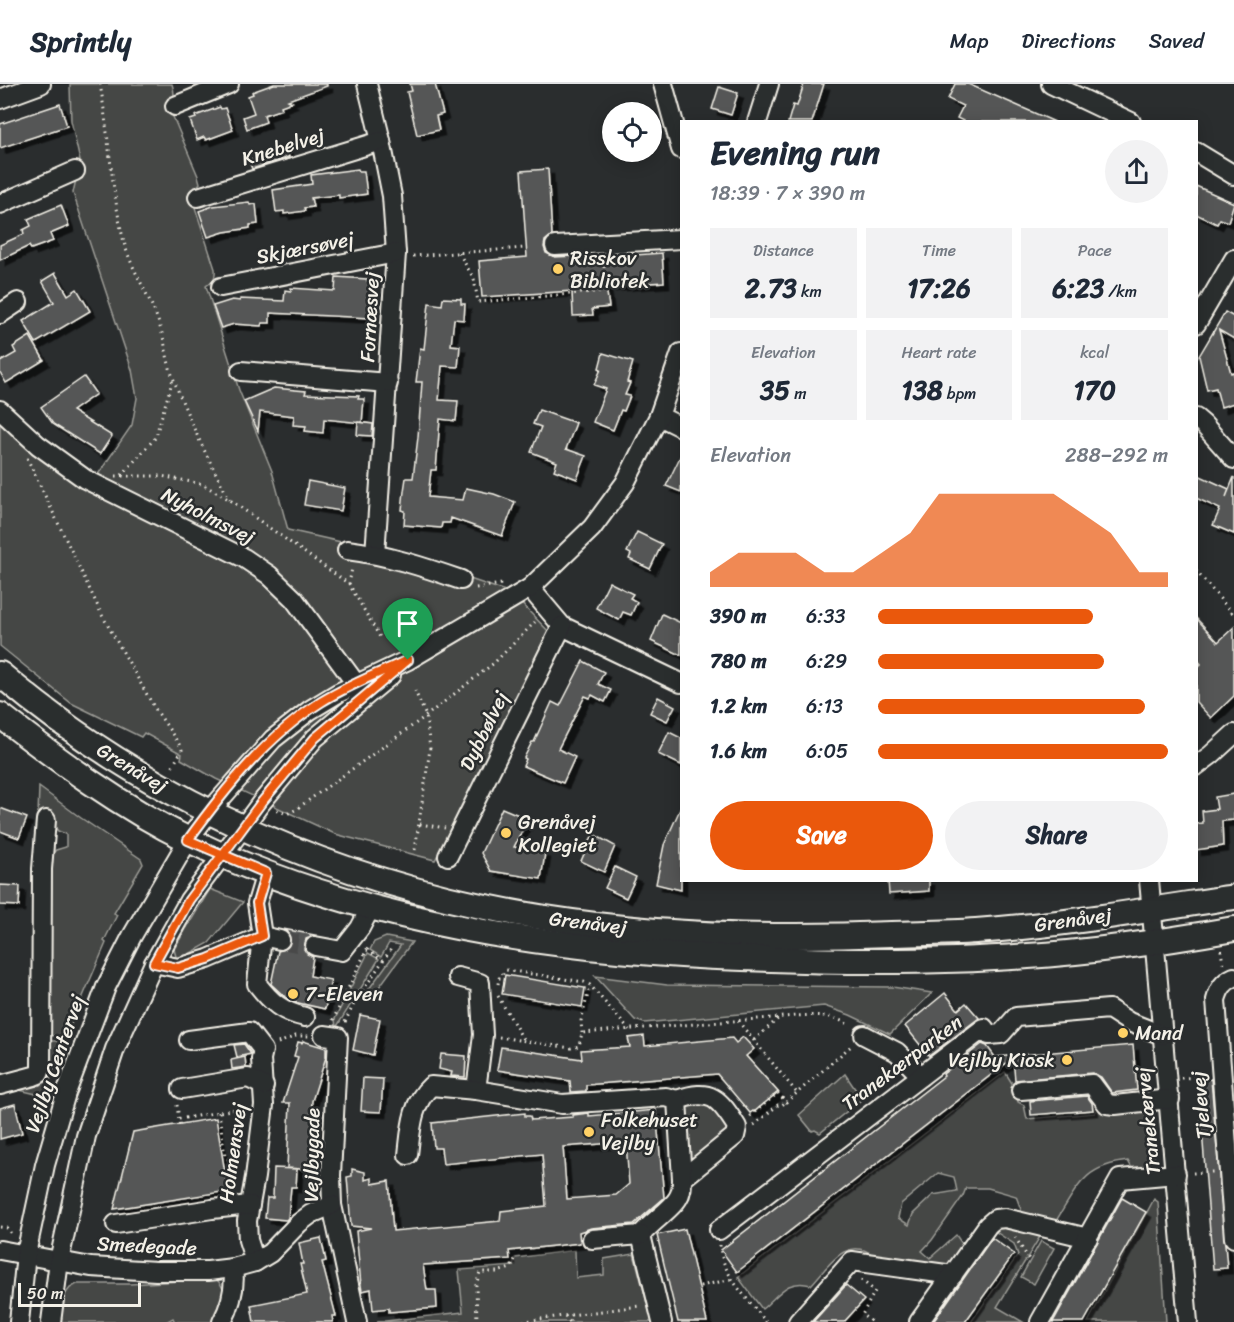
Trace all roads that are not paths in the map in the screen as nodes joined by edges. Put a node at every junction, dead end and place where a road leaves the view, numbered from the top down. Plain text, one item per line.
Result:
1 (41, 84) edge
2 (229, 84) edge
3 (367, 84) edge
4 (663, 84) edge
5 (769, 84) edge
6 (1051, 84) edge
7 (0, 99) edge
8 (175, 106) dead end
9 (758, 120) edge
10 (1127, 120) edge
11 (381, 141) junction
12 (680, 145) edge
13 (1198, 153) edge
14 (75, 171) dead end
15 (1234, 175) edge
16 (198, 197) dead end
17 (0, 204) edge
18 (680, 239) edge
19 (555, 246) dead end
20 (396, 255) junction
21 (1234, 259) edge
22 (221, 287) dead end
23 (18, 302) dead end
24 (0, 314) edge
25 (1198, 321) edge
26 (680, 356) edge
27 (241, 371) dead end
28 (388, 383) junction
29 (0, 410) edge
30 (659, 416) junction
31 (1198, 420) edge
32 (680, 426) edge
33 (1234, 459) edge
34 (347, 550) dead end
35 (375, 554) junction
36 (461, 580) road end
37 (524, 592) junction
38 (562, 626) junction
39 (0, 674) edge
40 (680, 683) edge
41 (361, 690) junction
42 (0, 715) edge
43 (1234, 734) edge
44 (1198, 765) edge
45 (209, 812) junction
46 (46, 820) dead end
47 (241, 827) junction
48 (188, 840) junction
49 (221, 855) junction
50 (448, 856) dead end
51 (266, 873) junction
52 (1149, 882) edge
53 (1234, 897) edge
54 (371, 907) junction
55 (1151, 909) junction
56 (1226, 931) edge
57 (262, 936) junction
58 (280, 940) tunnel mouth
59 (1154, 942) junction
60 (315, 946) tunnel mouth
61 (154, 963) junction
62 (458, 976) dead end
63 (1230, 978) edge
64 (305, 1017) dead end
65 (864, 1035) road end
66 (1162, 1035) junction
67 (332, 1036) road end
68 (189, 1040) dead end
69 (921, 1076) junction
70 (0, 1085) edge
71 (264, 1086) junction
72 (182, 1089) dead end
73 (476, 1090) junction
74 (1022, 1090) dead end
75 (1170, 1099) junction
76 (677, 1100) junction
77 (408, 1155) dead end
78 (1176, 1174) junction
79 (682, 1179) junction
80 (250, 1205) junction
81 (332, 1205) junction
82 (116, 1224) dead end
83 (719, 1230) road end
84 (641, 1235) junction
85 (1088, 1238) junction
86 (1234, 1238) edge
87 (592, 1239) dead end
88 (0, 1250) edge
89 (26, 1254) junction
90 (59, 1261) junction
91 (255, 1262) junction
92 (233, 1268) junction
93 (953, 1275) junction
94 (19, 1322) edge
95 (51, 1322) edge
96 (222, 1322) edge
97 (357, 1322) edge
98 (662, 1322) edge
99 (798, 1322) edge
100 (919, 1322) edge
101 (1040, 1322) edge
102 (1188, 1322) edge

1 - 7 street
2 - 8 street
3 - 11 street, Fornæsvej
4 - 12 street
5 - 9 street
6 - 10 street
11 - 16 street, Knebelvej
11 - 20 street, Fornæsvej
13 - 15 street
14 - 17 street
18 - 19 street
20 - 22 street, Skjærsøvej
20 - 28 street, Fornæsvej
21 - 25 street
23 - 24 street
26 - 30 street
27 - 28 street
28 - 35 street, Fornæsvej
29 - 41 street, Nyholmsvej
30 - 32 street
30 - 37 street
31 - 33 street
34 - 35 street
35 - 36 street
37 - 38 street
37 - 41 street
38 - 40 street
38 - 50 street, Dybbølvej
39 - 45 main road, Grenåvej
41 - 45 street, Vejlby Centervej
41 - 47 street
42 - 48 main road, Grenåvej
43 - 44 street
45 - 47 main road, Grenåvej
45 - 48 street, Vejlby Centervej
46 - 70 street
47 - 49 street
47 - 55 main road, Grenåvej
48 - 49 main road, Grenåvej
48 - 89 street, Vejlby Centervej
49 - 51 main road, Grenåvej
49 - 61 street
51 - 54 main road, Grenåvej
51 - 57 street
52 - 55 street, Tranekærvej
53 - 55 main road, Grenåvej
54 - 59 main road, Grenåvej
54 - 60 street
55 - 59 street, Tranekærvej
56 - 59 main road, Grenåvej
57 - 58 street
57 - 61 street
57 - 64 street
59 - 66 street, Tranekærvej
61 - 90 street
62 - 73 street
63 - 86 street, Tjelevej
65 - 69 street
66 - 69 street, Tranekærparken
66 - 75 street, Tranekærvej
67 - 81 street, Vejlbygade
68 - 71 street, Holmensvej
69 - 83 street, Tranekærparken
71 - 72 street
71 - 80 street, Holmensvej
73 - 76 street
73 - 77 street
74 - 75 street
75 - 78 street, Tranekærvej
76 - 79 street
76 - 79 street
78 - 85 street
78 - 102 street, Tranekærvej
79 - 84 street
80 - 82 street
80 - 91 street, Holmensvej
81 - 91 street, Smedegade
81 - 97 street, Vejlbygade
84 - 87 street
84 - 98 street
85 - 93 street
85 - 101 street
88 - 89 street, Smedegade
89 - 90 street, Smedegade
89 - 94 street, Vejlby Centervej
90 - 92 street, Smedegade
90 - 95 street
91 - 92 street, Smedegade
92 - 96 street
93 - 99 street
93 - 100 street

